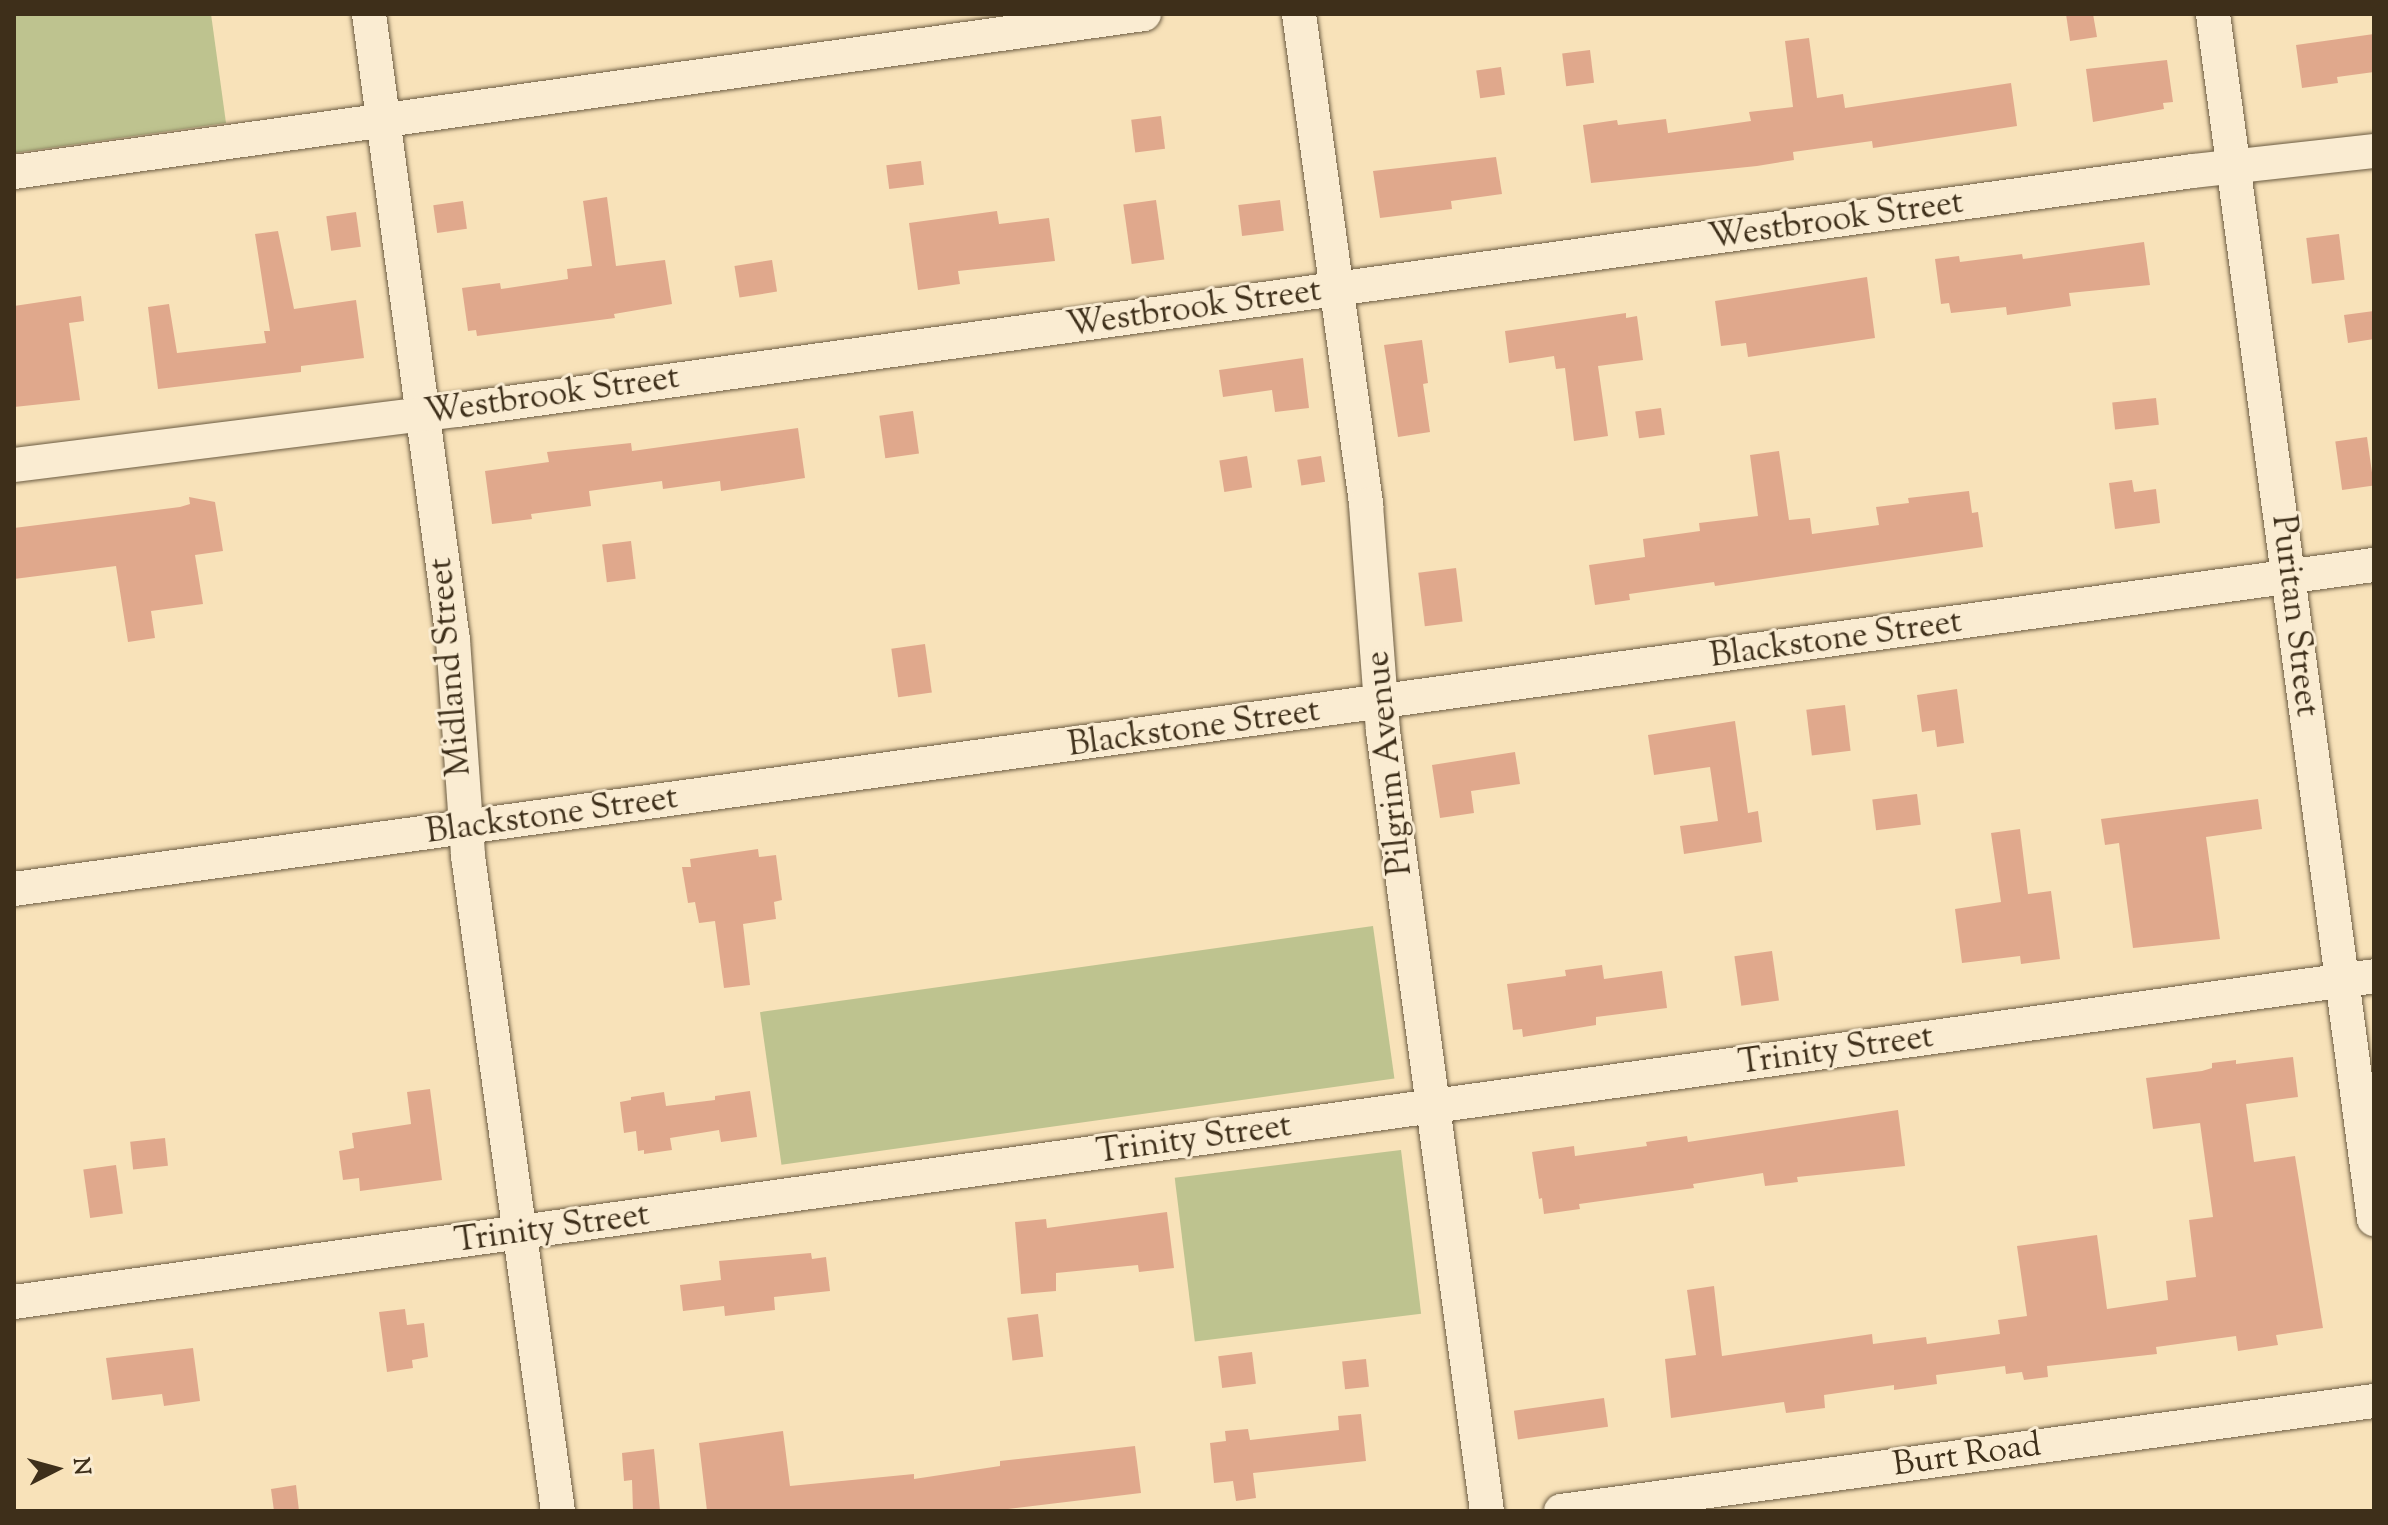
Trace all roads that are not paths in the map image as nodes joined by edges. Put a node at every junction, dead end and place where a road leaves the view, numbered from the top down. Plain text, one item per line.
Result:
1 (369, 14) edge
2 (1144, 14) edge
3 (1299, 14) edge
4 (2213, 14) edge
5 (384, 120) junction
6 (2374, 151) edge
7 (2234, 167) junction
8 (14, 172) edge
9 (1335, 290) junction
10 (424, 414) junction
11 (14, 465) edge
12 (2374, 565) edge
13 (2289, 577) junction
14 (1381, 703) junction
15 (466, 828) junction
16 (14, 889) edge
17 (2358, 978) edge
18 (1433, 1107) junction
19 (2374, 1219) edge
20 (522, 1233) junction
21 (14, 1302) edge
22 (2374, 1401) edge
23 (558, 1511) edge
24 (1487, 1511) edge
25 (1561, 1511) edge

1 - 5 street, Midland Street
2 - 5 street
3 - 9 street, Pilgrim Avenue
4 - 7 street, Puritan Street
5 - 8 street
5 - 10 street, Midland Street
6 - 7 street, Westbrook Street
7 - 9 street, Westbrook Street
7 - 13 street, Puritan Street
9 - 10 street, Westbrook Street
9 - 14 street, Pilgrim Avenue
10 - 11 street, Westbrook Street
10 - 15 street, Midland Street
12 - 13 street, Blackstone Street
13 - 14 street, Blackstone Street
13 - 17 street, Puritan Street
14 - 15 street, Blackstone Street
14 - 18 street, Pilgrim Avenue
15 - 16 street, Blackstone Street
15 - 20 street, Midland Street
17 - 18 street, Trinity Street
17 - 19 street, Puritan Street
18 - 20 street, Trinity Street
18 - 24 street, Pilgrim Avenue
20 - 21 street, Trinity Street
20 - 23 street, Midland Street
22 - 25 street, Burt Road

